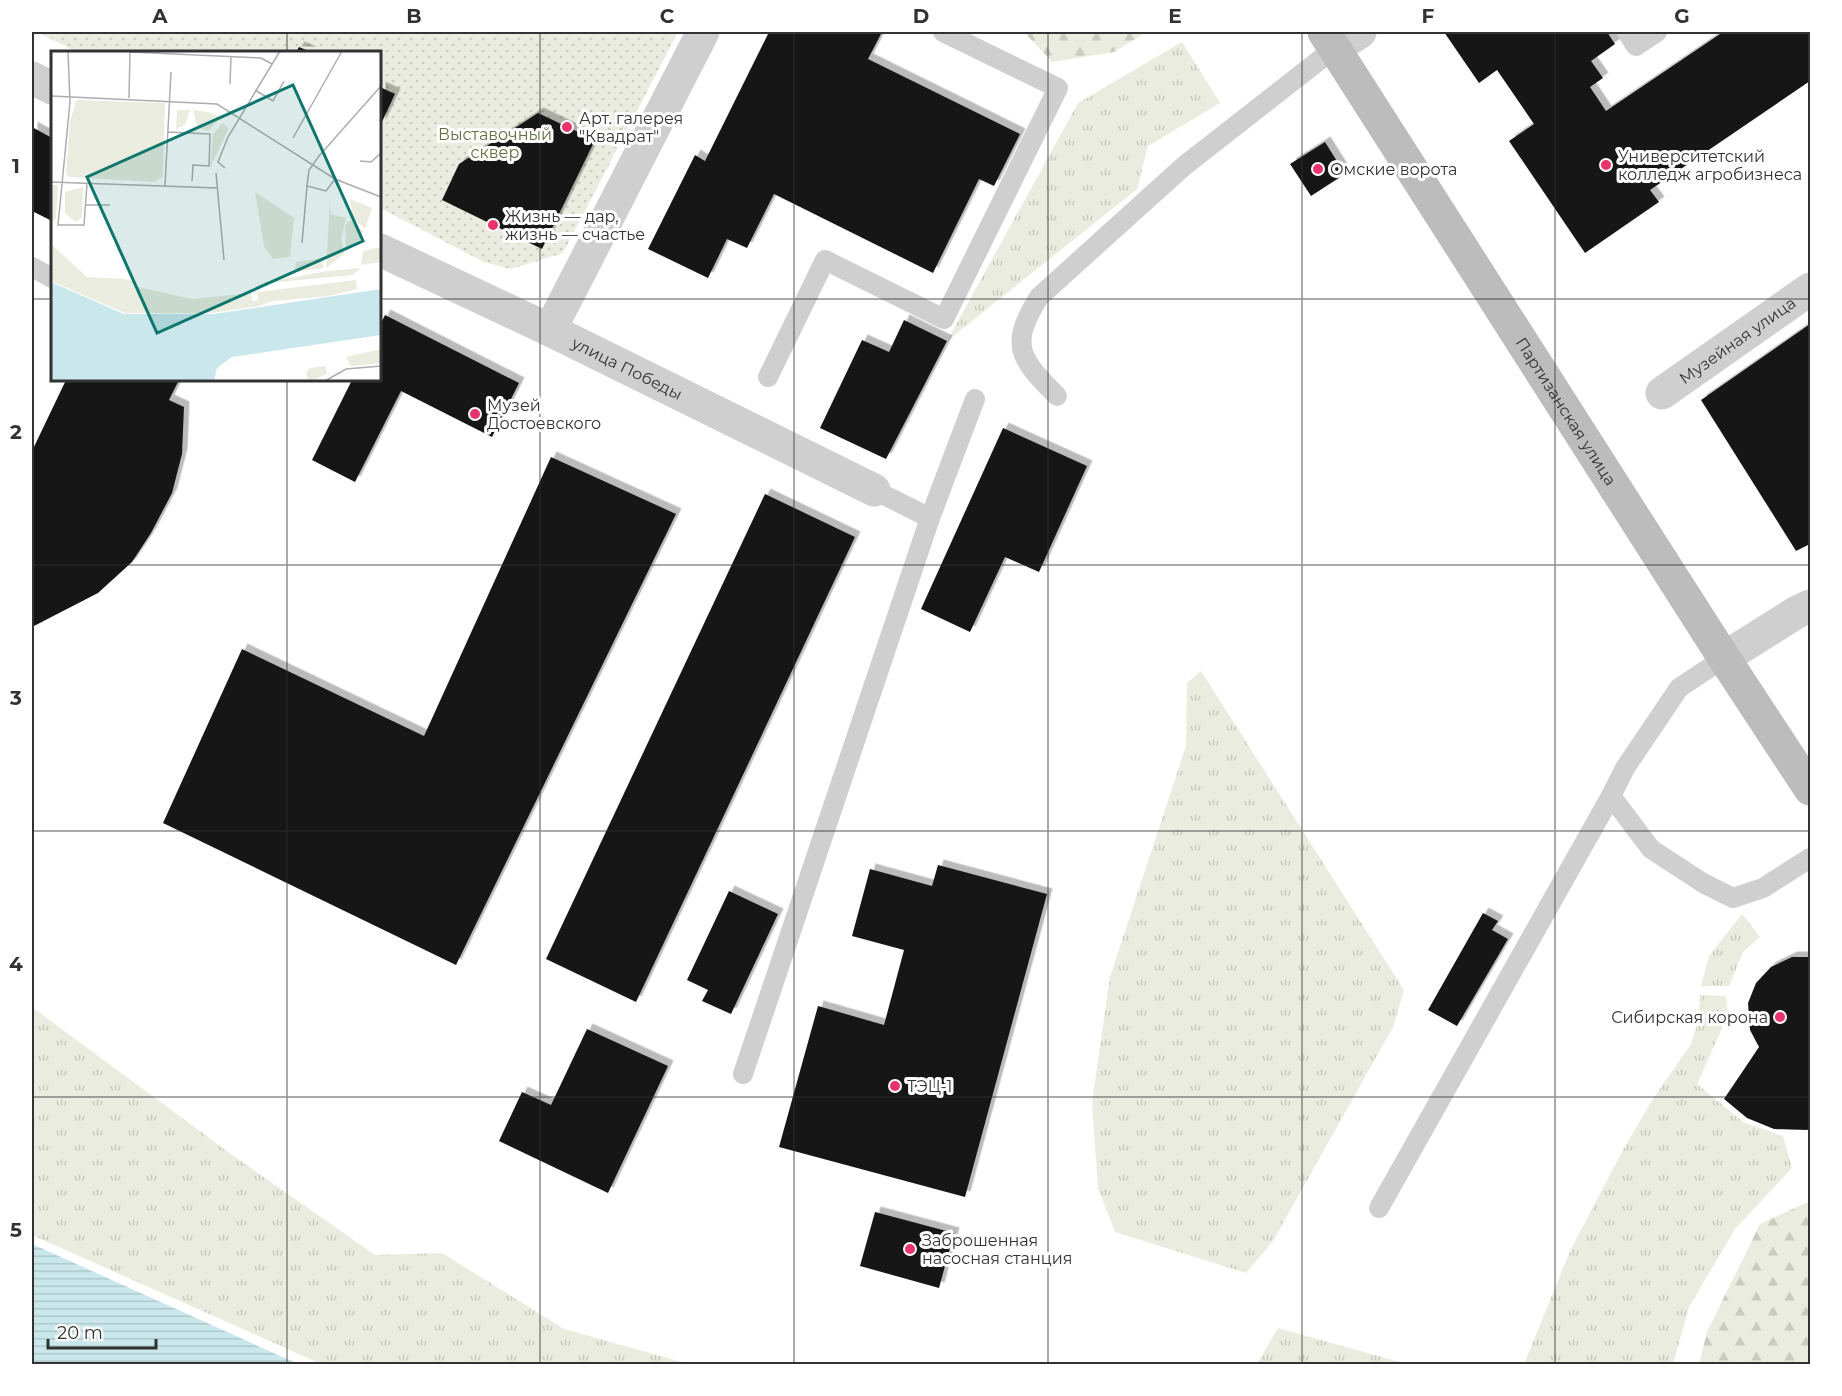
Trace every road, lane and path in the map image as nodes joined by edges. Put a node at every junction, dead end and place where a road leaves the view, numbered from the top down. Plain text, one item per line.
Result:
1 (703, 32) edge
2 (943, 32) edge
3 (1627, 32) edge
4 (1657, 32) edge
5 (1340, 37) edge
6 (32, 78) edge
7 (51, 88) edge
8 (381, 250) edge
9 (32, 267) edge
10 (51, 277) edge
11 (1810, 289) edge
12 (550, 330) junction
13 (768, 377) dead end
14 (1662, 393) dead end
15 (1057, 396) dead end
16 (975, 399) dead end
17 (874, 490) joint
18 (930, 518) junction
19 (1810, 606) edge
20 (1724, 658) junction
21 (1810, 789) edge
22 (1611, 796) junction
23 (1810, 858) edge
24 (743, 1074) dead end
25 (1379, 1208) dead end

1 - 12 street
2 - 13 lane
3 - 4 lane
5 - 15 lane
5 - 20 street, Партизанская улица
6 - 7 street
8 - 12 street, улица Победы
9 - 10 lane
11 - 14 street, Музейная улица
12 - 17 street, улица Победы
16 - 18 lane
17 - 18 lane
18 - 24 lane
19 - 20 street
20 - 21 street, Партизанская улица
20 - 22 lane
22 - 23 lane
22 - 25 lane

